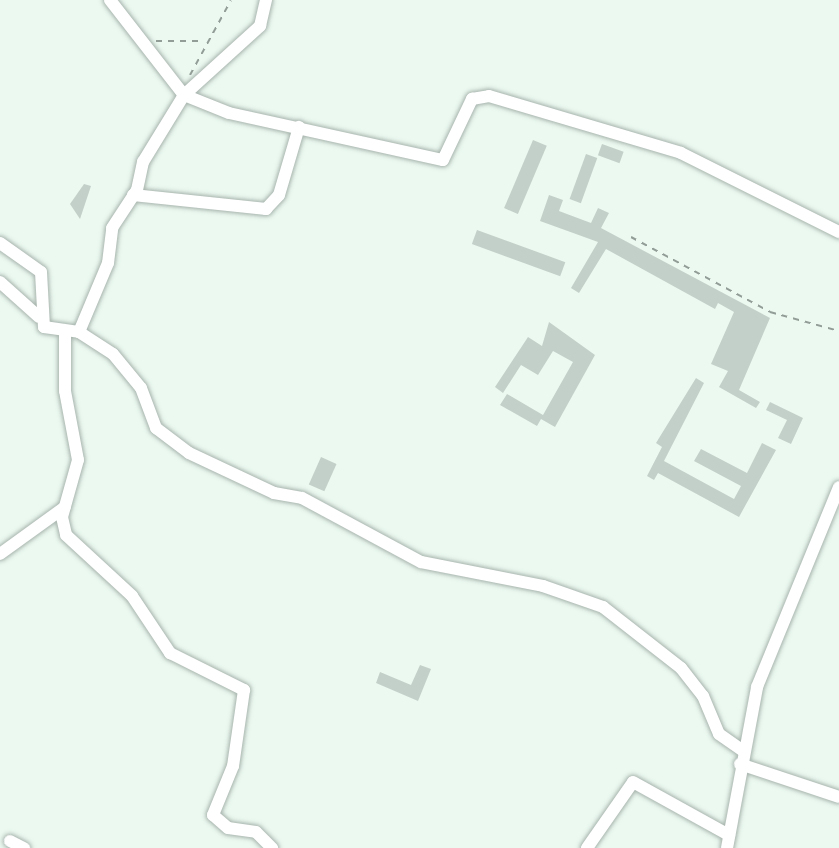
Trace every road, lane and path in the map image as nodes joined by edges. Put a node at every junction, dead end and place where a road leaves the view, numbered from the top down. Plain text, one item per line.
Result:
1 (110, 0) edge
2 (231, 0) edge
3 (266, 0) edge
4 (142, 41) junction
5 (204, 41) junction
6 (184, 95) junction
7 (299, 127) junction
8 (133, 195) junction
9 (839, 232) edge
10 (631, 237) dead end
11 (0, 243) edge
12 (0, 282) edge
13 (39, 317) junction
14 (839, 331) edge
15 (79, 332) junction
16 (65, 333) junction
17 (839, 487) edge
18 (65, 507) junction
19 (0, 554) edge
20 (742, 758) junction
21 (839, 797) edge
22 (10, 841) dead end
23 (728, 841) edge
24 (24, 848) edge
25 (272, 848) edge
26 (587, 848) edge

1 - 4 street
2 - 5 path
3 - 6 street
4 - 5 path
4 - 6 street
5 - 6 path
6 - 7 street
6 - 8 street
7 - 8 street
7 - 9 street
8 - 15 street
10 - 14 path
11 - 13 street
12 - 13 street
13 - 16 street
15 - 16 street
15 - 20 street
16 - 18 street
17 - 20 street
18 - 19 street
18 - 25 street
20 - 21 street
20 - 23 street
22 - 24 street
23 - 26 street

